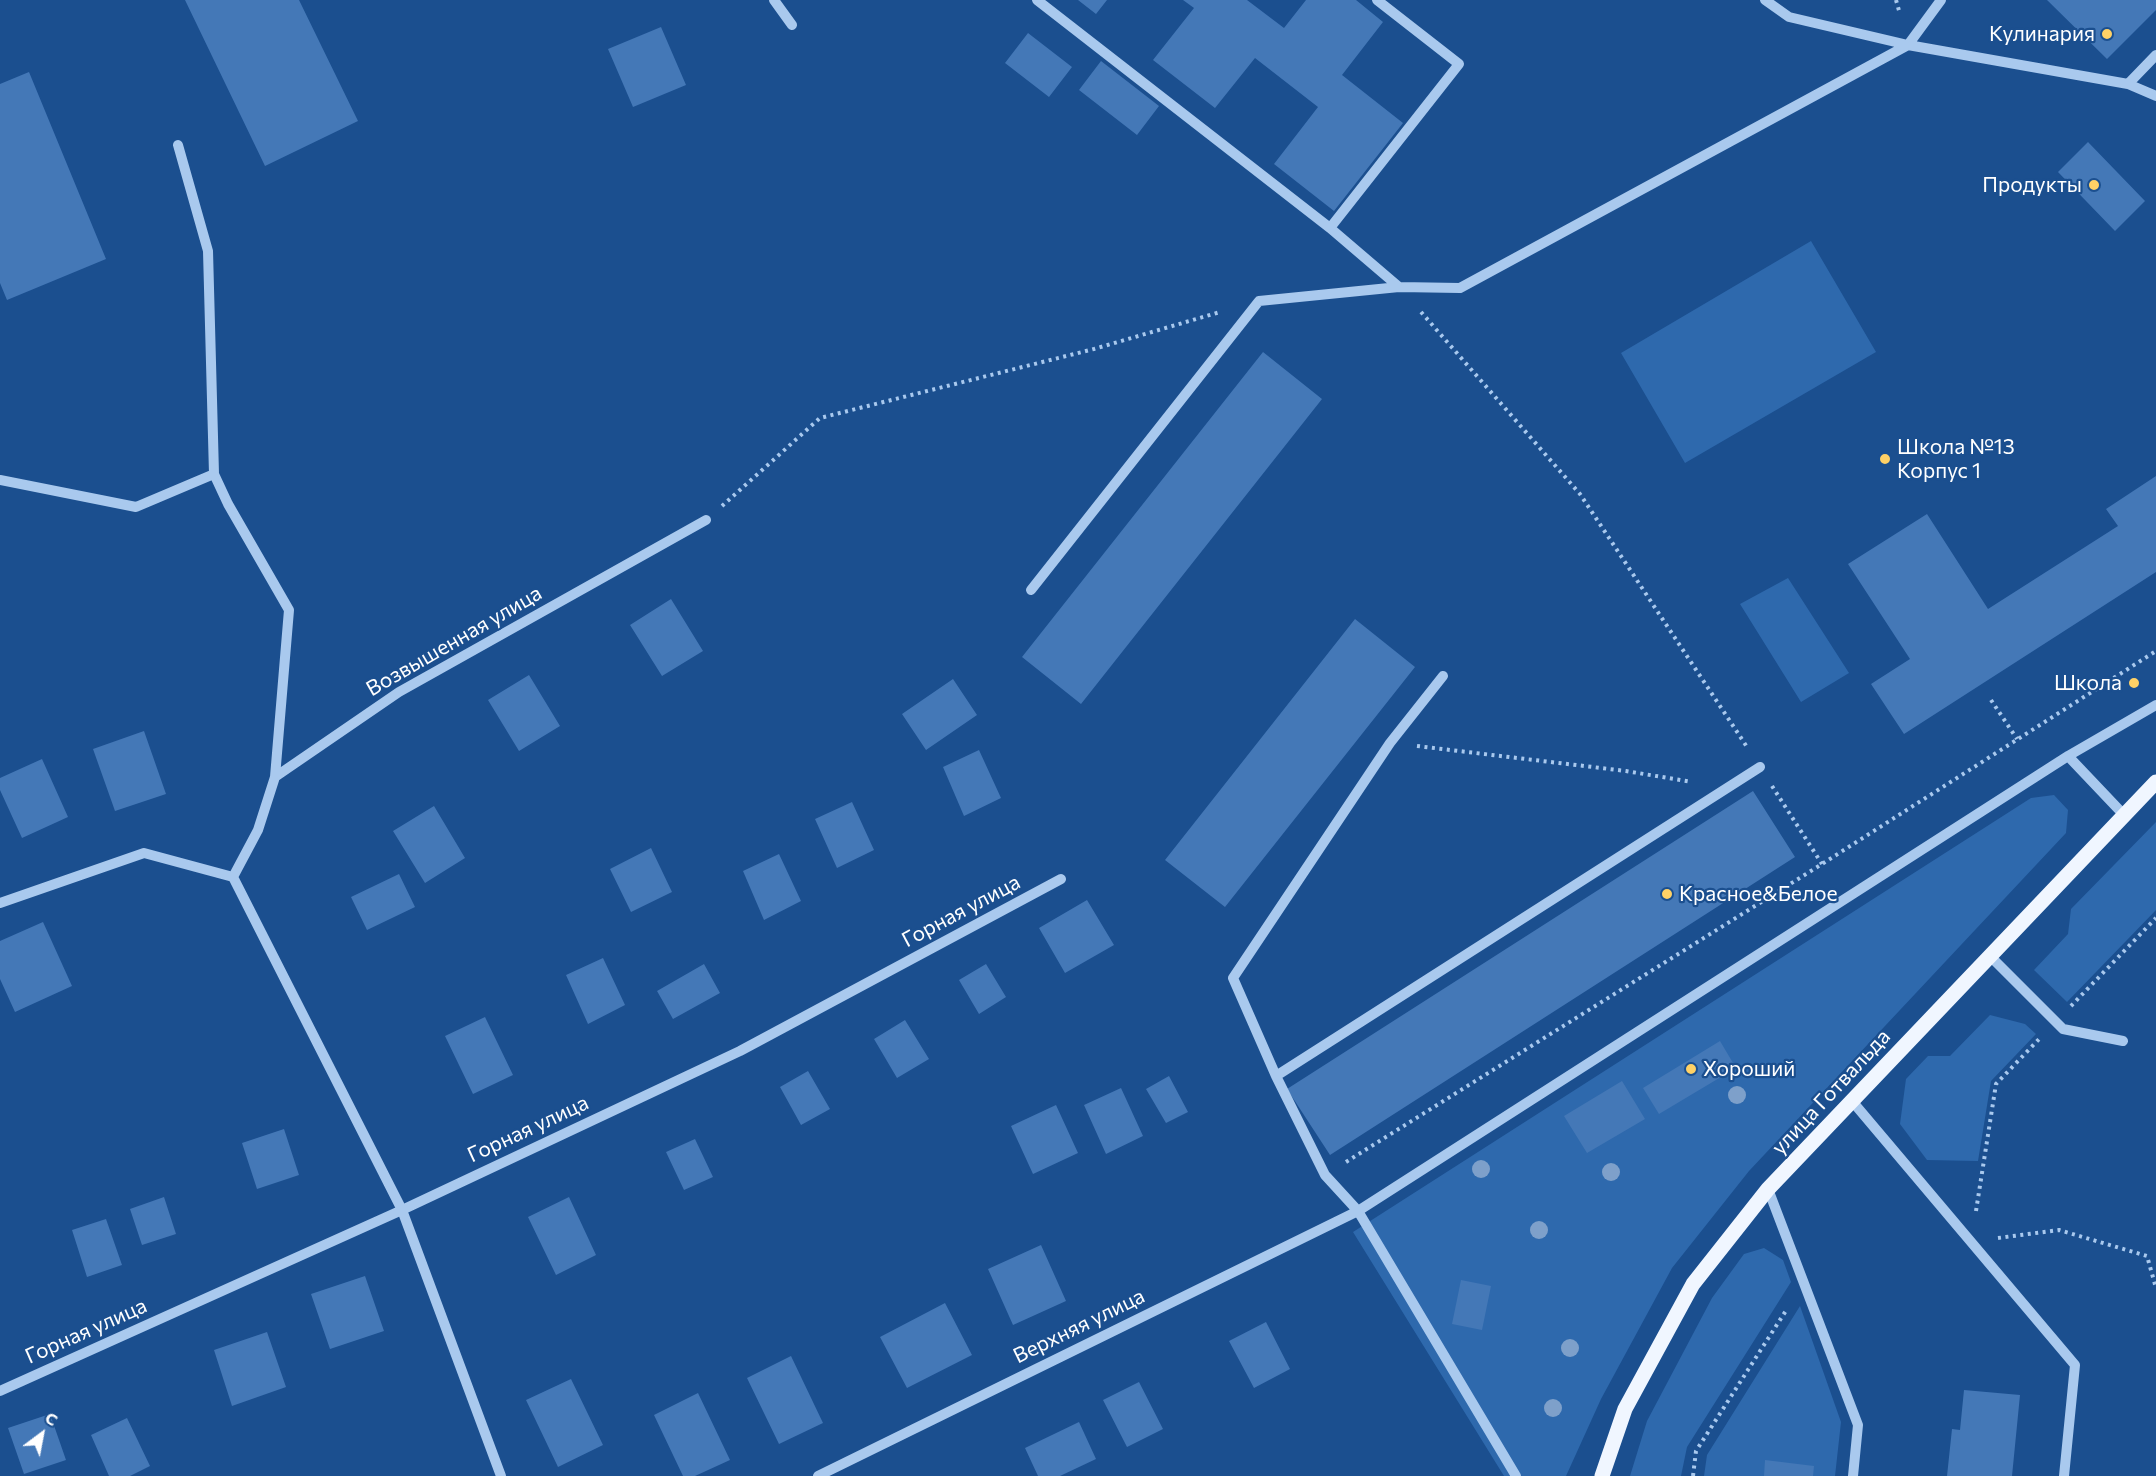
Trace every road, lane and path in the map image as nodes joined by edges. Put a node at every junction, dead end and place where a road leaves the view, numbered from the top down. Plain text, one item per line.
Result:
1 (774, 0) edge
2 (1037, 0) edge
3 (1377, 0) edge
4 (1765, 0) edge
5 (1941, 0) edge
6 (792, 25) dead end
7 (1908, 45) junction
8 (2156, 55) edge
9 (2128, 84) junction
10 (2156, 96) edge
11 (178, 145) dead end
12 (1330, 228) junction
13 (1398, 287) junction
14 (1259, 301) junction
15 (214, 474) junction
16 (0, 480) edge
17 (706, 520) joint
18 (1031, 590) dead end
19 (2156, 651) edge
20 (1443, 676) dead end
21 (1991, 700) dead end
22 (2156, 705) edge
23 (2017, 739) junction
24 (1390, 743) junction
25 (2068, 756) junction
26 (1760, 767) junction
27 (275, 777) junction
28 (2156, 782) edge
29 (1727, 788) junction
30 (2124, 815) junction
31 (1822, 864) junction
32 (233, 877) junction
33 (1061, 879) dead end
34 (0, 903) edge
35 (2156, 918) edge
36 (1990, 956) junction
37 (2056, 1021) junction
38 (2123, 1041) dead end
39 (1276, 1076) junction
40 (1852, 1101) junction
41 (1325, 1175) junction
42 (1768, 1189) junction
43 (402, 1210) junction
44 (1358, 1211) junction
45 (1971, 1242) junction
46 (1804, 1283) junction
47 (2156, 1288) edge
48 (0, 1391) edge
49 (501, 1476) edge
50 (818, 1476) edge
51 (1516, 1476) edge
52 (1602, 1476) edge
53 (1693, 1476) edge
54 (1853, 1476) edge
55 (2064, 1476) edge

1 - 6 street
2 - 12 street
3 - 12 street
4 - 7 street
5 - 7 street
7 - 9 street
7 - 13 street
8 - 9 street
9 - 10 street
11 - 15 street
12 - 13 street
13 - 14 street
13 - 26 path
14 - 17 path
14 - 18 street
15 - 16 street
15 - 27 street
17 - 27 street, Возвышенная улица
19 - 23 path
20 - 24 street
21 - 23 path
22 - 25 street, Верхняя улица
23 - 31 path
24 - 29 path
24 - 39 street
25 - 30 street
25 - 44 street, Верхняя улица
26 - 29 street
26 - 31 path
27 - 32 street
28 - 30 main road, улица Готвальда
29 - 39 street
30 - 36 main road, улица Готвальда
31 - 41 path
32 - 34 street
32 - 43 street
33 - 43 street, Горная улица
35 - 37 path
36 - 37 street
36 - 40 main road, улица Готвальда
37 - 38 street
37 - 45 path
39 - 41 street
40 - 42 main road, улица Готвальда
40 - 45 street
41 - 44 street
42 - 46 street
42 - 52 main road, улица Готвальда
43 - 48 street, Горная улица
43 - 49 street
44 - 50 street, Верхняя улица
44 - 51 street
45 - 47 path
45 - 55 street
46 - 53 path
46 - 54 street

